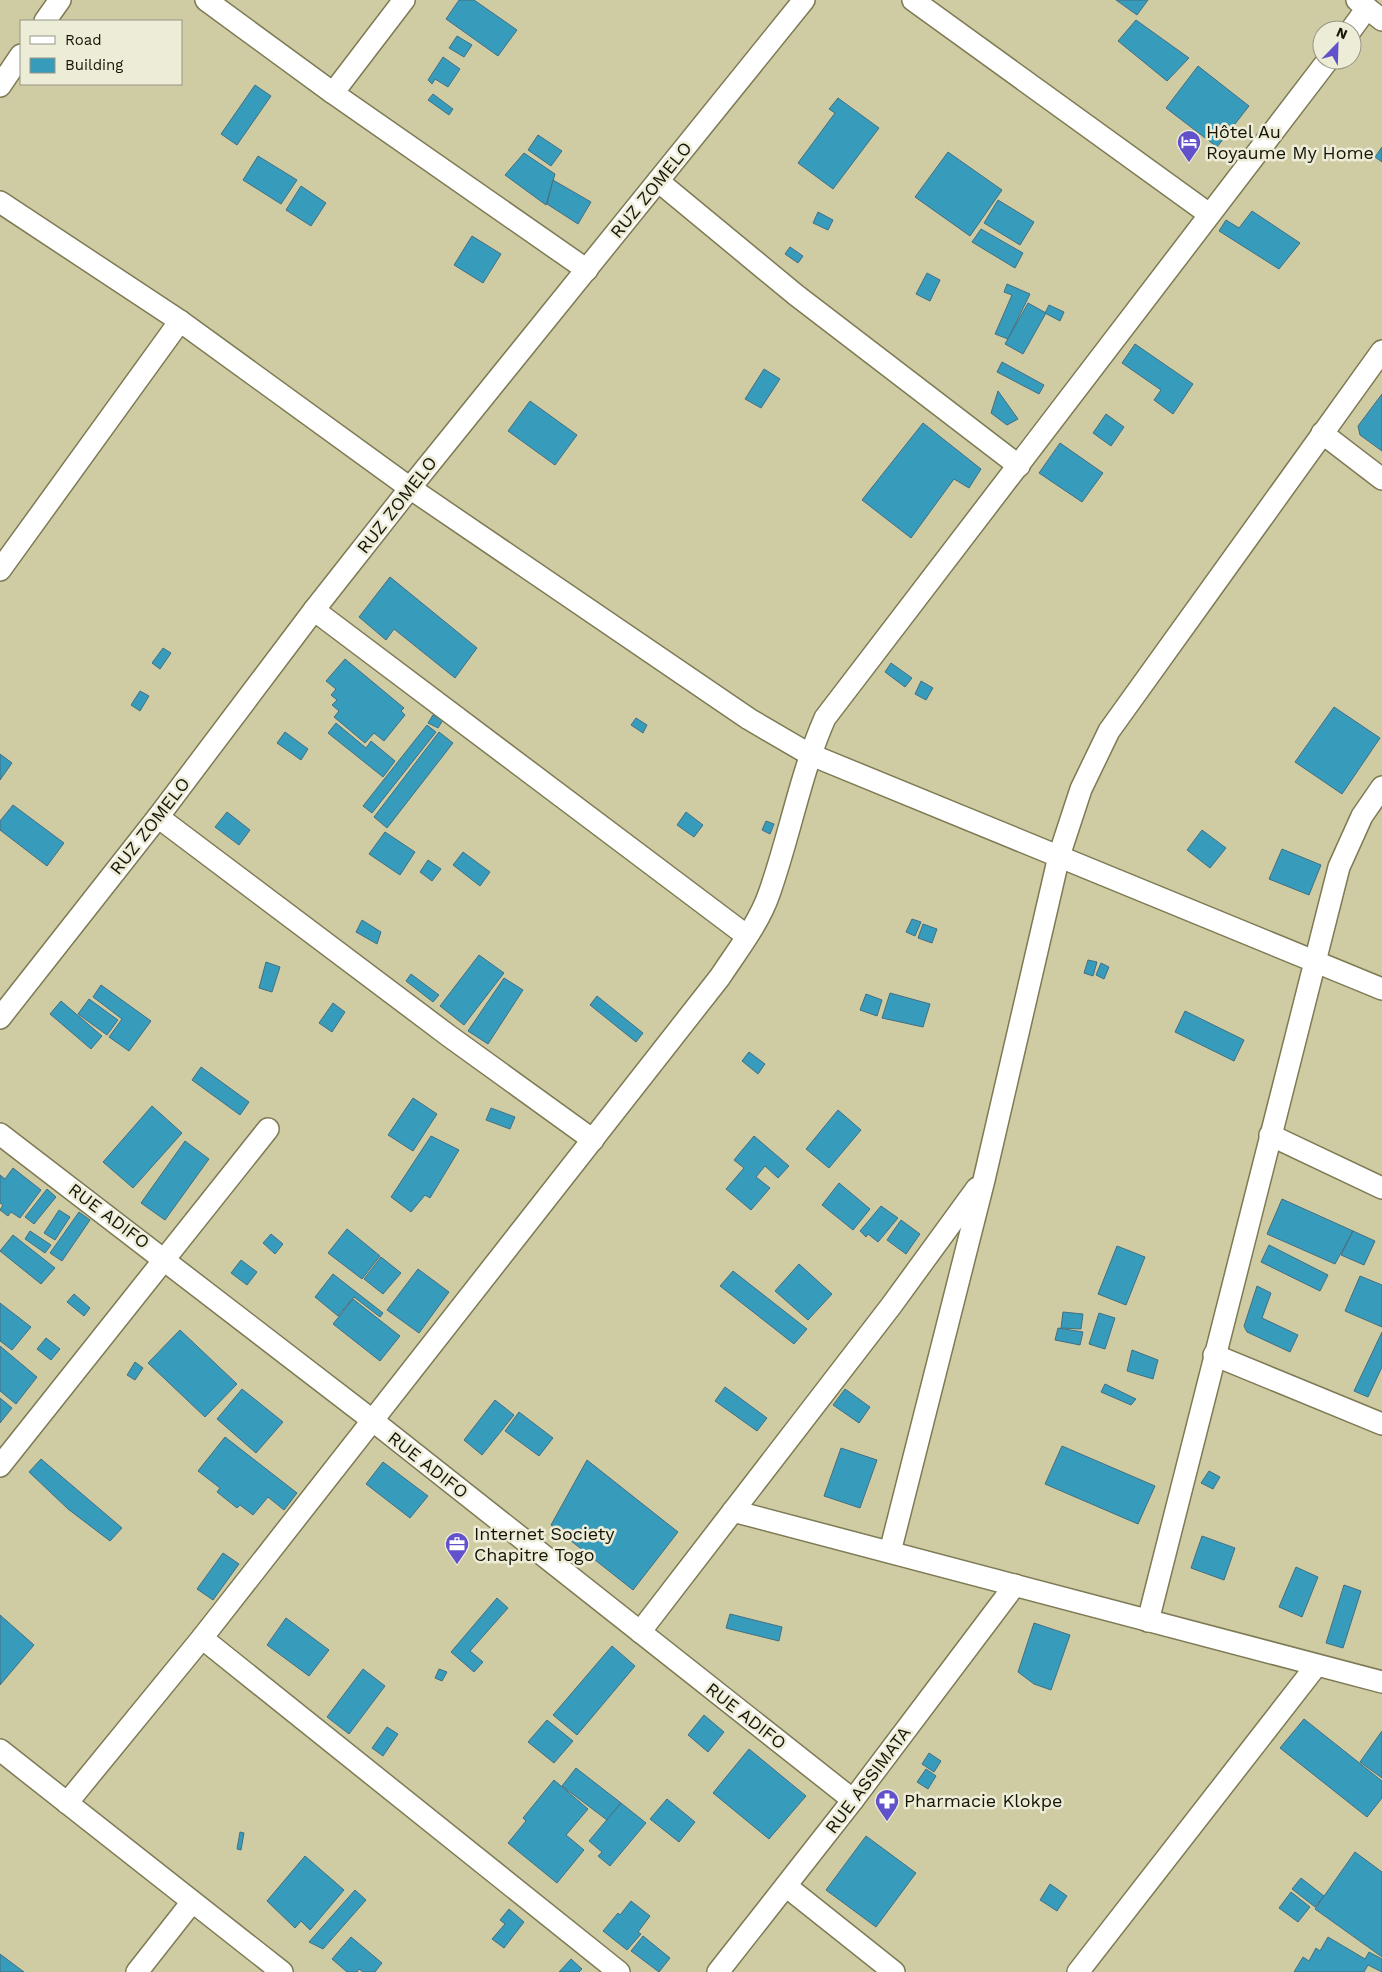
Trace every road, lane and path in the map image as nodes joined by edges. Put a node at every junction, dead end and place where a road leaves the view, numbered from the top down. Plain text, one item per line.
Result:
1 (60, 0) edge
2 (206, 0) edge
3 (404, 0) edge
4 (804, 0) edge
5 (913, 0) edge
6 (1369, 9) edge
7 (46, 20) edge
8 (1360, 20) edge
9 (20, 57) edge
10 (1320, 70) edge
11 (0, 86) edge
12 (333, 93) junction
13 (658, 181) junction
14 (0, 202) edge
15 (1209, 214) junction
16 (587, 270) junction
17 (180, 320) junction
18 (1382, 351) edge
19 (1322, 433) junction
20 (1019, 466) junction
21 (1382, 479) edge
22 (410, 488) junction
23 (0, 570) edge
24 (314, 610) junction
25 (809, 754) junction
26 (1382, 788) edge
27 (158, 817) junction
28 (1059, 856) junction
29 (747, 936) junction
30 (1315, 962) junction
31 (1382, 989) edge
32 (0, 1018) edge
33 (268, 1129) dead end
34 (0, 1134) edge
35 (1270, 1135) junction
36 (593, 1140) junction
37 (984, 1180) junction
38 (1382, 1188) edge
39 (164, 1259) junction
40 (1214, 1355) junction
41 (372, 1420) junction
42 (1382, 1424) edge
43 (0, 1466) edge
44 (733, 1511) junction
45 (890, 1552) junction
46 (1015, 1585) junction
47 (1148, 1621) junction
48 (640, 1632) junction
49 (202, 1638) junction
50 (1316, 1666) junction
51 (1382, 1682) edge
52 (0, 1750) edge
53 (853, 1800) junction
54 (67, 1803) junction
55 (786, 1886) junction
56 (192, 1902) junction
57 (137, 1972) edge
58 (282, 1972) edge
59 (619, 1972) edge
60 (718, 1972) edge
61 (894, 1972) edge
62 (1078, 1972) edge

1 - 7 street
2 - 12 street
3 - 12 street
4 - 13 street, RUZ ZOMELO
5 - 15 street
6 - 8 street
9 - 11 street
10 - 15 street
12 - 16 street
13 - 16 street, RUZ ZOMELO
13 - 20 street
14 - 17 street
15 - 20 street
16 - 22 street, RUZ ZOMELO
17 - 22 street
17 - 23 street
18 - 19 street
19 - 21 street
19 - 28 street
20 - 25 street
22 - 24 street, RUZ ZOMELO
22 - 25 street
24 - 27 street, RUZ ZOMELO
24 - 29 street
25 - 28 street
25 - 29 street
26 - 30 street
27 - 32 street, RUZ ZOMELO
27 - 36 street
28 - 30 street
28 - 37 street
29 - 36 street
30 - 31 street
30 - 35 street
33 - 39 street
34 - 39 street, RUE ADIFO
35 - 38 street
35 - 40 street
36 - 41 street
37 - 44 street
37 - 45 street
39 - 41 street, RUE ADIFO
39 - 43 street
40 - 42 street
40 - 47 street
41 - 48 street, RUE ADIFO
41 - 49 street
44 - 45 street
44 - 48 street
45 - 46 street
46 - 47 street
46 - 53 street, RUE ASSIMATA
47 - 50 street
48 - 53 street, RUE ADIFO
49 - 54 street
49 - 59 street
50 - 51 street
50 - 62 street
52 - 54 street
53 - 55 street, RUE ASSIMATA
54 - 56 street
55 - 60 street, RUE ASSIMATA
55 - 61 street
56 - 57 street
56 - 58 street

